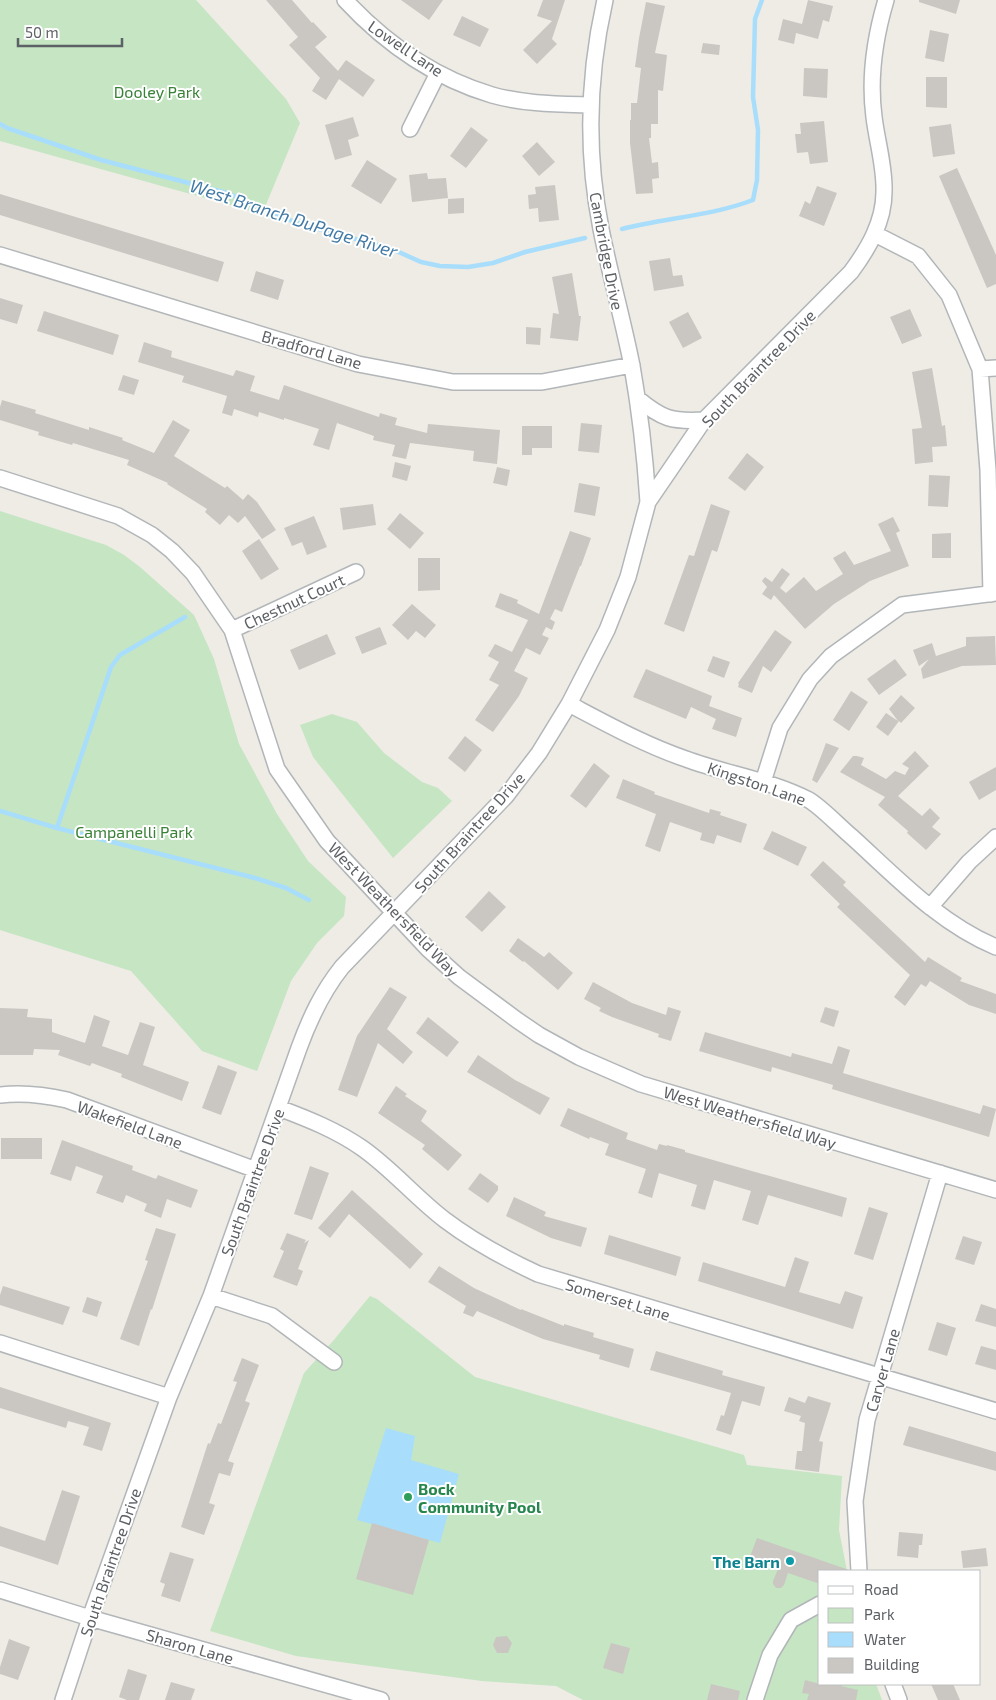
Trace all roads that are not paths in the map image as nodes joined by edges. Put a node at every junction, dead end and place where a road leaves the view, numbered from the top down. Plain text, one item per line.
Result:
1 (345, 0) edge
2 (605, 0) edge
3 (886, 0) edge
4 (438, 72) junction
5 (590, 106) junction
6 (410, 129) dead end
7 (875, 234) junction
8 (0, 255) edge
9 (632, 365) junction
10 (996, 368) edge
11 (980, 369) junction
12 (637, 398) junction
13 (704, 420) junction
14 (0, 478) edge
15 (648, 502) junction
16 (356, 572) dead end
17 (994, 594) edge
18 (232, 630) junction
19 (569, 704) junction
20 (762, 782) junction
21 (996, 837) edge
22 (930, 907) junction
23 (394, 913) junction
24 (996, 948) edge
25 (0, 1095) edge
26 (279, 1108) junction
27 (256, 1170) junction
28 (940, 1173) junction
29 (996, 1190) edge
30 (211, 1296) junction
31 (0, 1343) edge
32 (334, 1362) dead end
33 (879, 1377) junction
34 (169, 1397) junction
35 (996, 1411) edge
36 (859, 1570) edge
37 (0, 1590) edge
38 (818, 1605) edge
39 (90, 1618) junction
40 (893, 1685) edge
41 (63, 1700) edge
42 (381, 1700) edge
43 (755, 1700) edge
44 (899, 1700) edge

1 - 4 street, Lowell Lane
2 - 5 street, Cambridge Drive
3 - 7 street, South Braintree Drive
4 - 5 street, Lowell Lane
4 - 6 street
5 - 9 street, Cambridge Drive
7 - 11 street
7 - 13 street, South Braintree Drive
8 - 9 street, Bradford Lane
9 - 12 street, Cambridge Drive
10 - 11 street
11 - 17 street
12 - 13 street
12 - 15 street, Cambridge Drive
13 - 15 street, South Braintree Drive
14 - 18 street, West Weathersfield Way
15 - 19 street, South Braintree Drive
16 - 18 street, Chestnut Court
17 - 20 street
18 - 23 street, West Weathersfield Way
19 - 20 street, Kingston Lane
19 - 23 street, South Braintree Drive
20 - 22 street, Kingston Lane
21 - 22 street
22 - 24 street, Kingston Lane
23 - 26 street, South Braintree Drive
23 - 28 street, West Weathersfield Way
25 - 27 street, Wakefield Lane
26 - 27 street, South Braintree Drive
26 - 33 street, Somerset Lane
27 - 30 street, South Braintree Drive
28 - 29 street, West Weathersfield Way
28 - 33 street, Carver Lane
30 - 32 street
30 - 34 street, South Braintree Drive
31 - 34 street
33 - 35 street, Somerset Lane
33 - 36 street, Carver Lane
34 - 39 street, South Braintree Drive
37 - 39 street, Sharon Lane
38 - 43 street
39 - 41 street, South Braintree Drive
39 - 42 street, Sharon Lane
40 - 44 street

